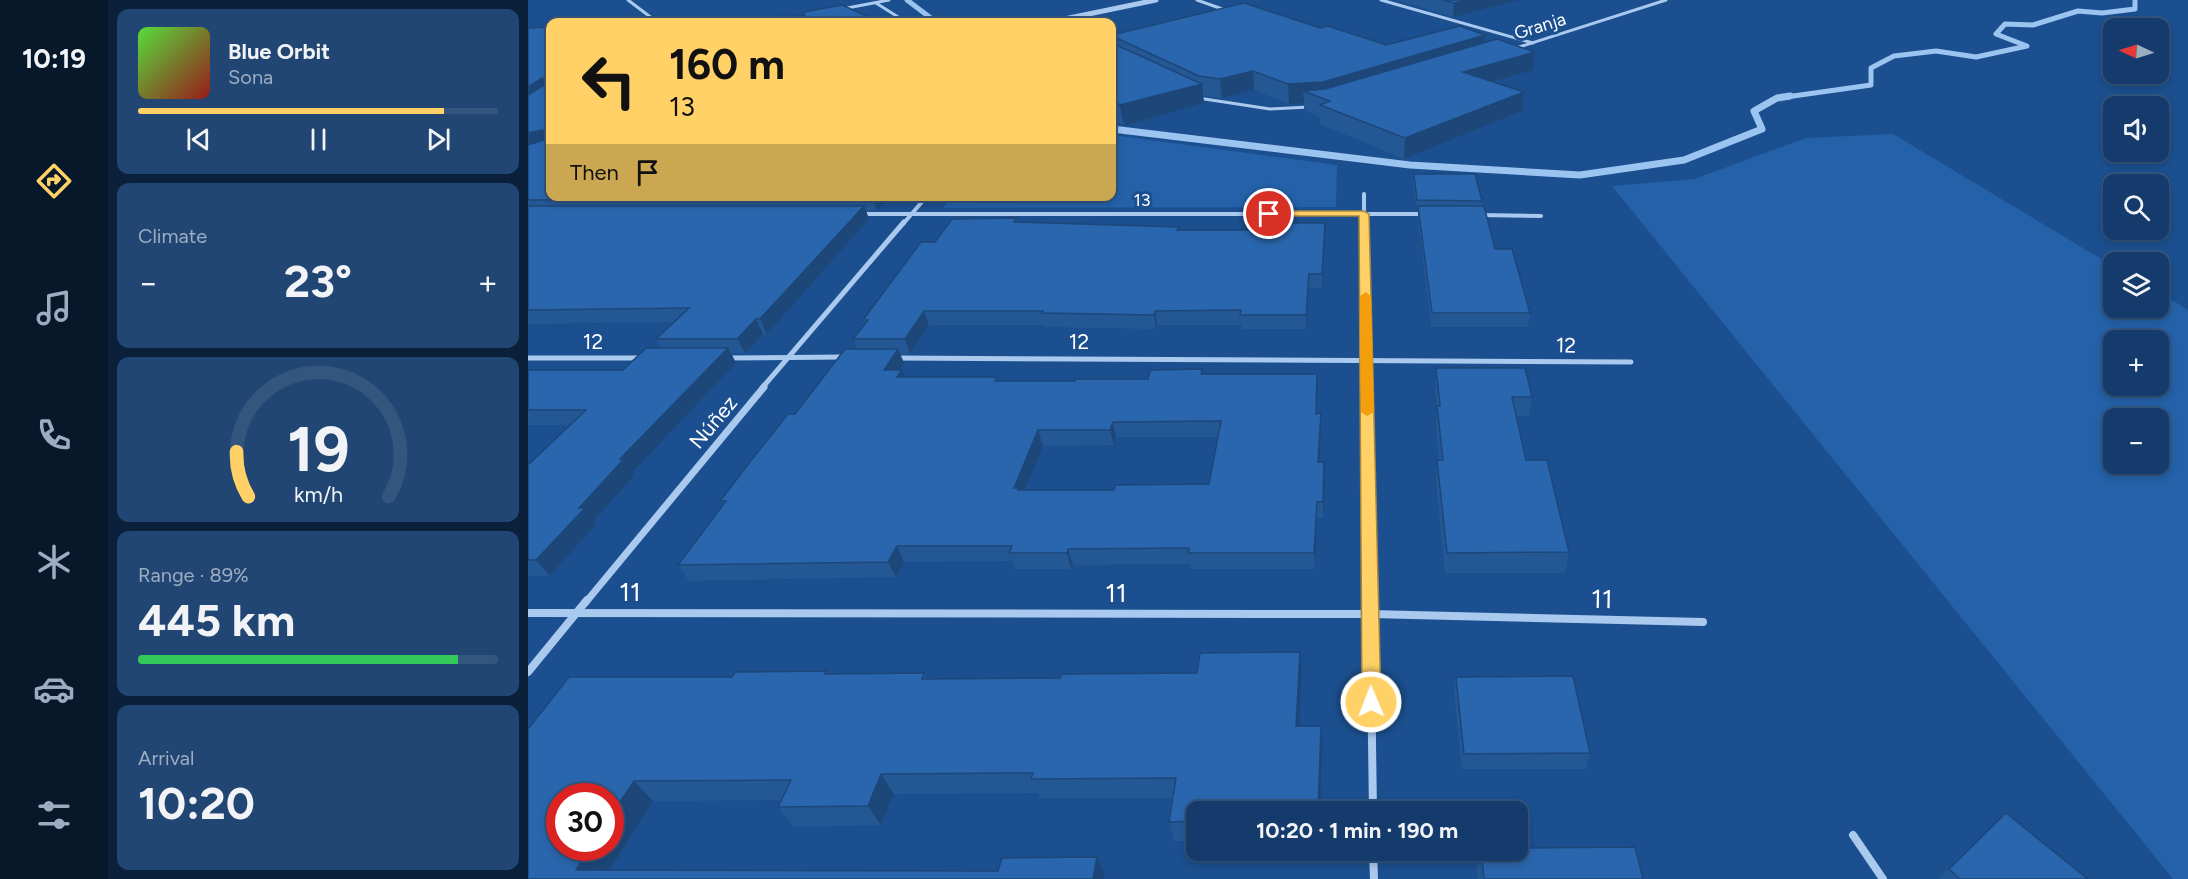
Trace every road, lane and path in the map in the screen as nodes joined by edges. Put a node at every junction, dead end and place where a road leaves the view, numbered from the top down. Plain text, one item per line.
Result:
1 (628, 0) edge
2 (888, 0) edge
3 (1156, 0) edge
4 (1197, 0) edge
5 (1381, 0) edge
6 (1666, 0) edge
7 (875, 3) junction
8 (834, 11) edge
9 (1233, 12) edge
10 (652, 18) edge
11 (902, 18) edge
12 (1069, 18) edge
13 (1533, 43) junction
14 (1511, 50) edge
15 (1191, 94) edge
16 (1315, 106) edge
17 (1364, 194) dead end
18 (923, 201) edge
19 (854, 214) edge
20 (912, 214) junction
21 (1364, 214) junction
22 (1435, 214) edge
23 (1470, 215) edge
24 (1541, 216) dead end
25 (788, 357) junction
26 (847, 357) edge
27 (528, 358) edge
28 (646, 358) edge
29 (717, 358) edge
30 (883, 358) edge
31 (1366, 359) junction
32 (1631, 362) dead end
33 (528, 613) edge
34 (577, 613) junction
35 (1370, 614) junction
36 (1703, 622) dead end
37 (528, 672) edge
38 (1373, 801) edge
39 (1853, 835) dead end
40 (1373, 861) edge
41 (1374, 879) edge
42 (1883, 879) edge

1 - 10 street
2 - 7 street
3 - 12 street
4 - 9 street
5 - 13 street
6 - 13 street, Granja
7 - 8 street
7 - 11 street
13 - 14 street, Granja
15 - 16 lane
17 - 21 street
18 - 20 street, Núñez
19 - 20 street, 13
20 - 21 street, 13
20 - 25 street, Núñez
21 - 22 street, 13
21 - 31 street
23 - 24 street
25 - 26 street
25 - 29 street
25 - 34 street, Núñez
27 - 28 street, 12
30 - 31 street, 12
31 - 32 street, 12
31 - 35 street
33 - 34 street, 11
34 - 35 street, 11
34 - 37 street, Núñez
35 - 36 street, 11
35 - 38 street
39 - 42 street
40 - 41 street

